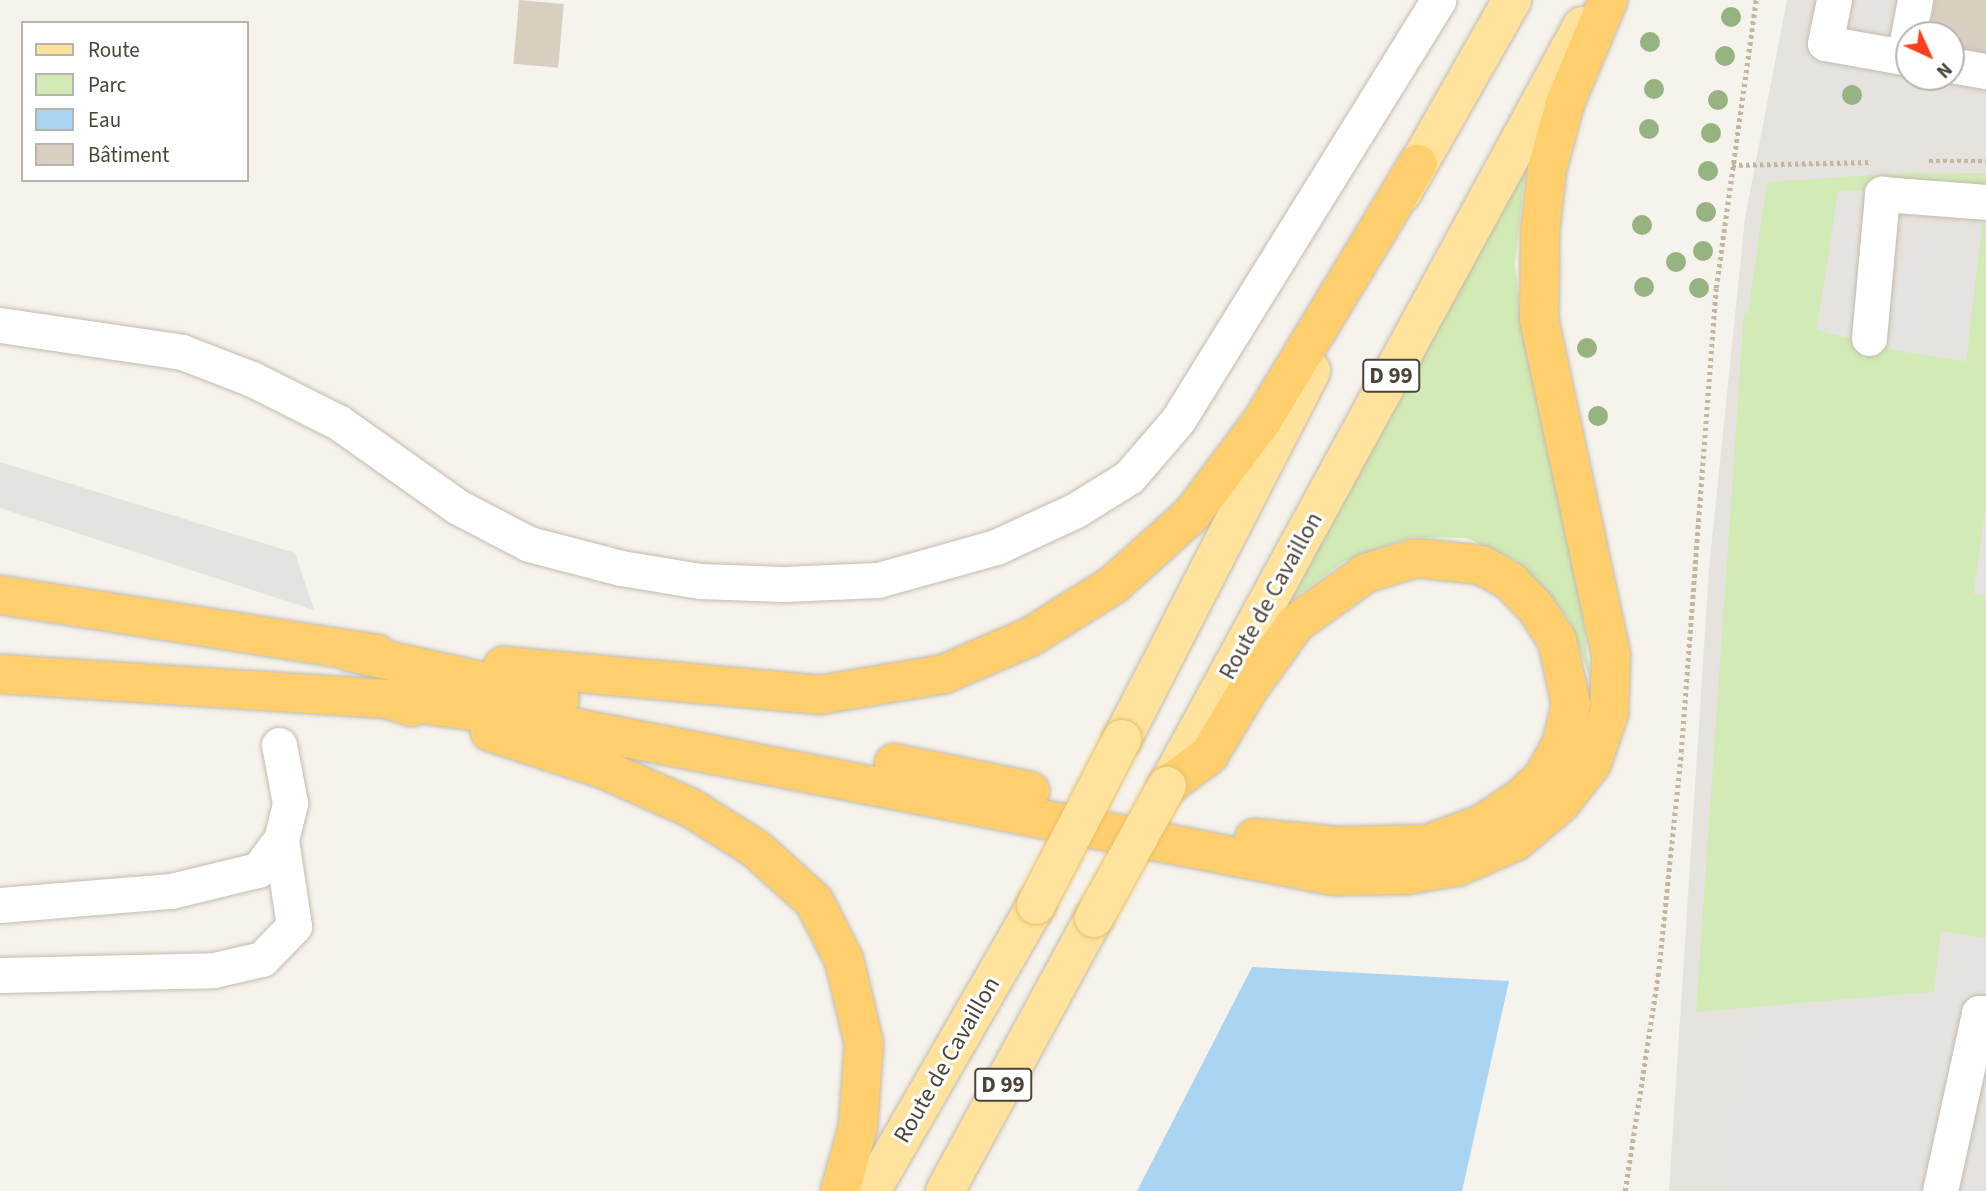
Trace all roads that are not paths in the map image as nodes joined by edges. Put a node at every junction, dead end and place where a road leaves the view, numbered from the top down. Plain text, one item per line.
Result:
1 (1438, 0) edge
2 (1512, 0) edge
3 (1596, 0) edge
4 (1608, 0) edge
5 (1834, 0) edge
6 (1915, 0) edge
7 (1912, 21) edge
8 (1895, 55) edge
9 (1965, 67) edge
10 (1986, 71) edge
11 (1418, 163) junction
12 (1986, 202) edge
13 (0, 325) edge
14 (1869, 338) dead end
15 (0, 595) edge
16 (350, 652) junction
17 (0, 674) edge
18 (387, 699) junction
19 (279, 745) dead end
20 (1197, 754) junction
21 (1167, 786) joint
22 (281, 840) junction
23 (0, 905) edge
24 (0, 975) edge
25 (1986, 1013) edge
26 (839, 1191) edge
27 (871, 1191) edge
28 (945, 1191) edge
29 (1940, 1191) edge

1 - 13 street
2 - 11 main road, Route de Cavaillon
3 - 20 main road, Route de Cavaillon / D 99
4 - 18 highway
5 - 8 street
6 - 7 street
9 - 10 street
11 - 16 highway
11 - 27 main road, Route de Cavaillon, bridge
12 - 14 street
15 - 16 highway
16 - 20 highway
17 - 18 highway
18 - 26 highway
19 - 22 street
20 - 21 highway
21 - 28 main road, D 99, bridge
22 - 23 street
22 - 24 street
25 - 29 street

